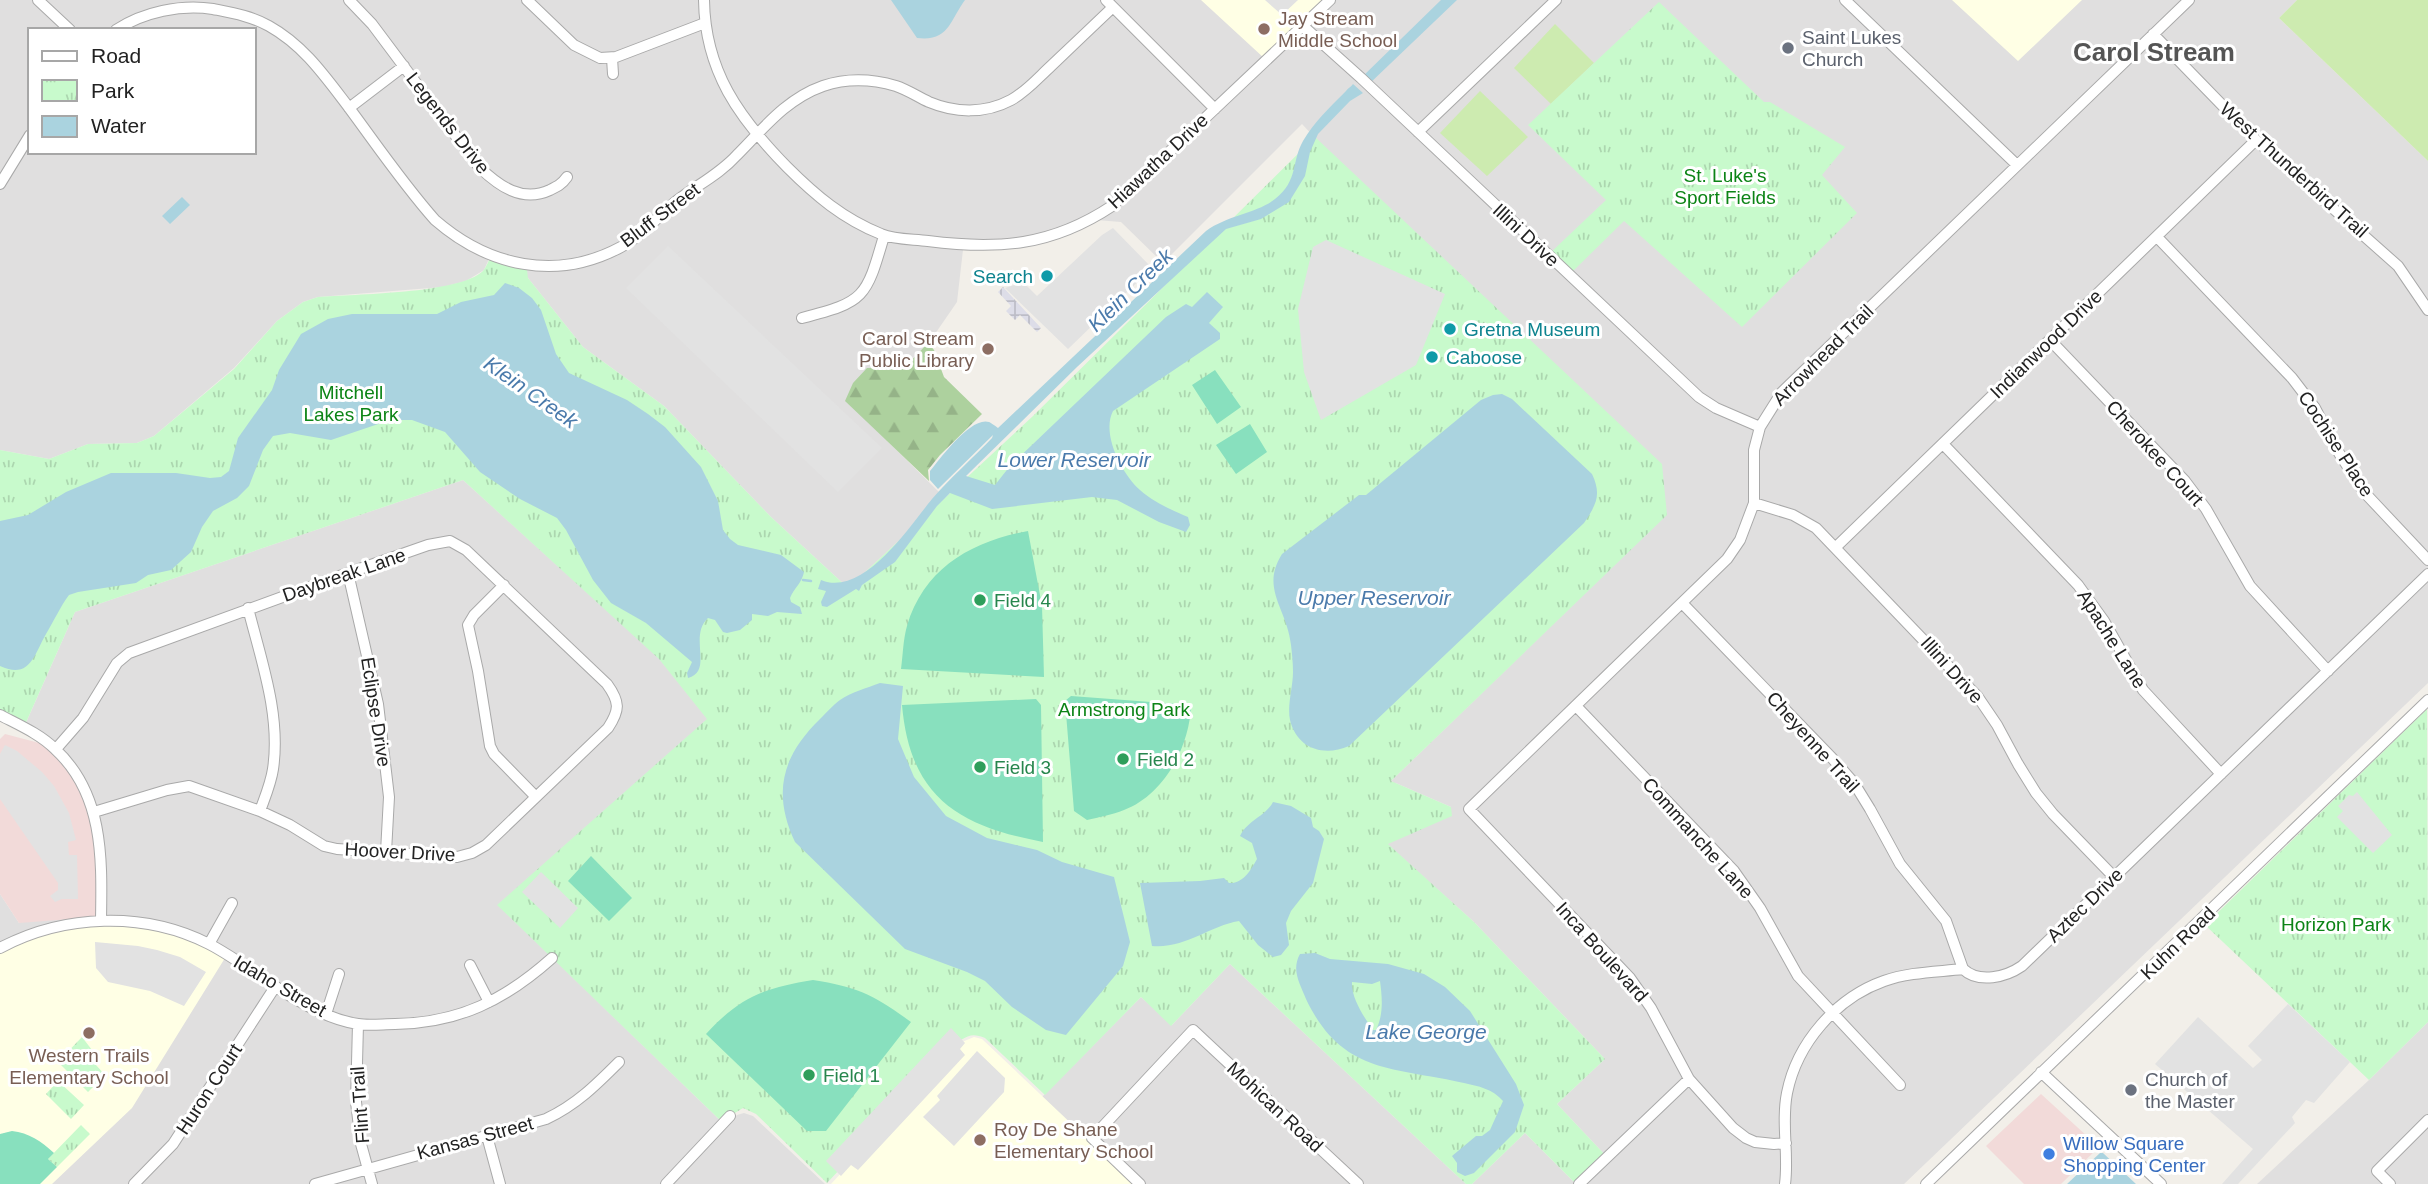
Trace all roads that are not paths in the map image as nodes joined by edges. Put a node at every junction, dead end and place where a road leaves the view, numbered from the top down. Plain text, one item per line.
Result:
1 (38, 0) edge
2 (349, 0) edge
3 (527, 0) edge
4 (704, 0) edge
5 (1330, 0) edge
6 (1556, 0) edge
7 (1845, 0) edge
8 (2189, 0) edge
9 (1109, 4) edge
10 (705, 23) junction
11 (1303, 26) junction
12 (68, 28) edge
13 (120, 28) edge
14 (2153, 34) junction
15 (612, 58) junction
16 (404, 66) junction
17 (612, 74) dead end
18 (349, 108) junction
19 (1215, 109) junction
20 (1418, 132) junction
21 (755, 135) junction
22 (28, 138) edge
23 (2256, 140) junction
24 (2017, 165) junction
25 (568, 177) dead end
26 (0, 184) edge
27 (884, 236) junction
28 (2157, 237) junction
29 (2428, 310) edge
30 (802, 318) dead end
31 (2050, 340) junction
32 (1760, 427) junction
33 (1943, 444) junction
34 (1754, 503) junction
35 (1836, 547) junction
36 (2428, 560) edge
37 (348, 573) junction
38 (2428, 574) edge
39 (504, 585) junction
40 (1682, 603) junction
41 (247, 608) junction
42 (2328, 671) junction
43 (2428, 700) edge
44 (1576, 706) junction
45 (618, 707) joint
46 (0, 715) edge
47 (56, 749) junction
48 (2221, 774) junction
49 (536, 797) junction
50 (1469, 809) joint
51 (260, 811) junction
52 (94, 812) junction
53 (386, 852) junction
54 (2114, 877) junction
55 (232, 903) dead end
56 (101, 920) junction
57 (209, 944) junction
58 (0, 948) edge
59 (552, 958) dead end
60 (470, 965) dead end
61 (1963, 969) junction
62 (339, 974) dead end
63 (275, 987) junction
64 (489, 1002) junction
65 (1832, 1013) junction
66 (326, 1014) junction
67 (358, 1024) junction
68 (619, 1062) dead end
69 (2041, 1072) junction
70 (1689, 1079) junction
71 (1900, 1085) dead end
72 (730, 1116) dead end
73 (2428, 1120) edge
74 (487, 1136) junction
75 (1786, 1143) junction
76 (367, 1168) junction
77 (134, 1184) edge
78 (315, 1184) edge
79 (372, 1184) edge
80 (500, 1184) edge
81 (666, 1184) edge
82 (1139, 1184) edge
83 (1358, 1184) edge
84 (1579, 1184) edge
85 (1785, 1184) edge
86 (1926, 1184) edge
87 (2161, 1184) edge
88 (2390, 1184) edge

1 - 12 street
2 - 16 street, Legends Drive
3 - 15 street
4 - 10 street, Hiawatha Drive
5 - 11 street, Hiawatha Drive
6 - 20 street
7 - 24 street
8 - 14 street, Arrowhead Trail
9 - 19 street
9 - 21 street, Bluff Street
10 - 15 street
10 - 21 street, Hiawatha Drive
11 - 19 street, Hiawatha Drive
11 - 20 street, Illini Drive
13 - 18 street, Bluff Street
14 - 23 street, West Thunderbird Trail
14 - 24 street, Arrowhead Trail
15 - 17 street
16 - 18 street
16 - 25 street, Legends Drive
18 - 21 street, Bluff Street
19 - 27 street, Hiawatha Drive
20 - 32 street, Illini Drive
21 - 27 street, Hiawatha Drive
22 - 26 street
23 - 28 street, Indianwood Drive
23 - 29 street, West Thunderbird Trail
24 - 32 street, Arrowhead Trail
27 - 30 street
28 - 31 street, Indianwood Drive
28 - 36 street, Cochise Place
31 - 33 street, Indianwood Drive
31 - 42 street, Cherokee Court
32 - 34 street, Arrowhead Trail
33 - 35 street, Indianwood Drive
33 - 48 street, Apache Lane
34 - 35 street, Illini Drive
34 - 40 street, Arrowhead Trail
35 - 54 street, Illini Drive
37 - 39 street, Daybreak Lane
37 - 41 street, Daybreak Lane
37 - 53 street, Eclipse Drive
38 - 42 street, Aztec Drive
39 - 45 street, Daybreak Lane
39 - 49 street
40 - 44 street, Arrowhead Trail
40 - 61 street, Cheyenne Trail
41 - 47 street, Daybreak Lane
41 - 51 street
42 - 48 street, Aztec Drive
43 - 69 street, Kuhn Road
44 - 50 street, Arrowhead Trail
44 - 65 street, Commanche Lane
45 - 49 street, Hoover Drive
46 - 47 street
47 - 52 street
48 - 54 street, Aztec Drive
49 - 53 street, Hoover Drive
50 - 70 street, Inca Boulevard
51 - 52 street, Hoover Drive
51 - 53 street, Hoover Drive
52 - 56 street
54 - 61 street, Aztec Drive
55 - 57 street
56 - 57 street, Idaho Street
56 - 58 street, Idaho Street
57 - 63 street, Idaho Street
59 - 64 street, Idaho Street
60 - 64 street
61 - 65 street, Aztec Drive
62 - 66 street
63 - 66 street, Idaho Street
63 - 77 street, Huron Court
64 - 67 street, Idaho Street
65 - 71 street, Commanche Lane
65 - 75 street, Aztec Drive
66 - 67 street, Idaho Street
67 - 76 street, Flint Trail
68 - 74 street, Kansas Street
69 - 86 street, Kuhn Road
69 - 87 street
70 - 75 street, Inca Boulevard
70 - 84 street
72 - 81 street
73 - 88 street
74 - 76 street, Kansas Street
74 - 80 street
75 - 85 street, Aztec Drive
76 - 78 street, Kansas Street
76 - 79 street, Flint Trail
82 - 83 street, Mohican Road

